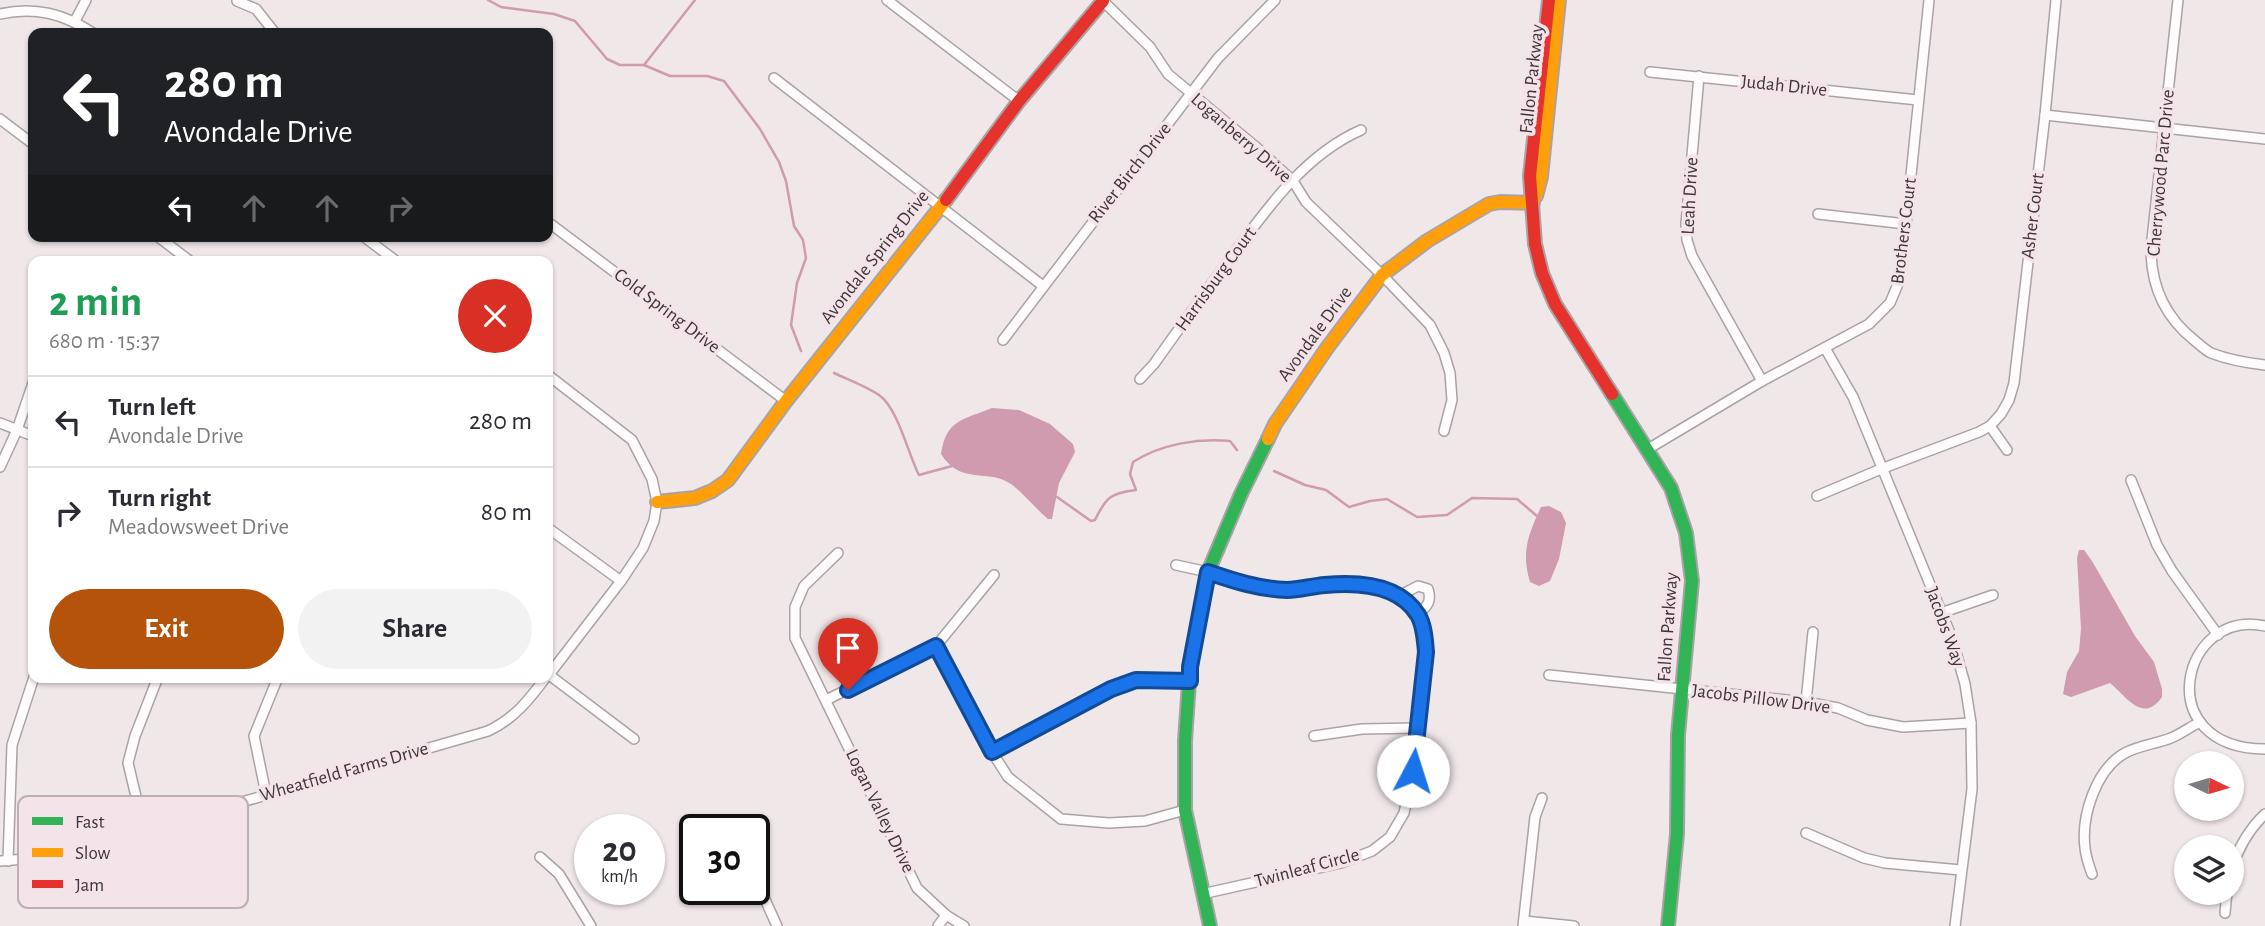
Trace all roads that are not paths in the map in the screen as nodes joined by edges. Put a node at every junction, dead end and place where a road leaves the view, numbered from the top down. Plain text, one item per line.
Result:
1 (86, 0) edge
2 (887, 0) edge
3 (1103, 0) edge
4 (1275, 0) edge
5 (1549, 0) edge
6 (1559, 0) edge
7 (1929, 0) edge
8 (2056, 0) edge
9 (2178, 0) edge
10 (237, 1) edge
11 (0, 14) edge
12 (75, 21) junction
13 (86, 28) edge
14 (273, 28) edge
15 (1650, 72) dead end
16 (1699, 76) junction
17 (774, 78) dead end
18 (1191, 94) junction
19 (1917, 100) junction
20 (1019, 101) junction
21 (2045, 115) junction
22 (0, 119) edge
23 (2164, 127) junction
24 (1362, 130) dead end
25 (2265, 139) edge
26 (28, 140) edge
27 (1293, 181) junction
28 (1533, 203) junction
29 (941, 205) junction
30 (1818, 214) dead end
31 (1906, 223) junction
32 (553, 226) edge
33 (166, 242) edge
34 (371, 242) edge
35 (184, 256) edge
36 (389, 256) edge
37 (1382, 275) junction
38 (1043, 286) junction
39 (1003, 340) dead end
40 (1825, 348) junction
41 (2265, 365) edge
42 (553, 379) edge
43 (1140, 379) dead end
44 (1762, 381) junction
45 (28, 397) edge
46 (786, 401) junction
47 (0, 423) edge
48 (1990, 426) junction
49 (17, 429) junction
50 (1444, 430) dead end
51 (28, 434) edge
52 (1648, 449) junction
53 (2007, 450) dead end
54 (0, 467) edge
55 (1881, 469) junction
56 (2131, 481) dead end
57 (1817, 496) dead end
58 (657, 502) junction
59 (553, 532) edge
60 (838, 553) dead end
61 (1176, 565) dead end
62 (1208, 572) junction
63 (994, 576) dead end
64 (621, 581) junction
65 (1993, 595) dead end
66 (1399, 596) junction
67 (1941, 613) junction
68 (1418, 615) junction
69 (2265, 626) edge
70 (1813, 632) dead end
71 (2218, 635) junction
72 (936, 646) junction
73 (553, 669) edge
74 (1549, 675) dead end
75 (553, 679) edge
76 (1190, 681) junction
77 (32, 683) edge
78 (156, 683) edge
79 (276, 683) edge
80 (542, 683) edge
81 (1682, 690) junction
82 (826, 700) junction
83 (1805, 702) junction
84 (2200, 722) junction
85 (1971, 723) junction
86 (1417, 728) junction
87 (1314, 736) dead end
88 (634, 739) dead end
89 (2265, 749) edge
90 (992, 752) junction
91 (266, 794) junction
92 (136, 796) edge
93 (1542, 798) dead end
94 (248, 799) edge
95 (1185, 810) junction
96 (2265, 814) edge
97 (1806, 834) dead end
98 (2244, 843) edge
99 (540, 857) dead end
100 (4, 861) edge
101 (1961, 870) junction
102 (2092, 874) dead end
103 (1202, 894) junction
104 (768, 905) edge
105 (2226, 905) edge
106 (2225, 913) dead end
107 (946, 915) junction
108 (1524, 923) edge
109 (591, 926) edge
110 (777, 926) edge
111 (937, 926) edge
112 (964, 926) edge
113 (1210, 926) edge
114 (1574, 926) edge
115 (1668, 926) edge
116 (1955, 926) edge

1 - 12 street
2 - 20 street
3 - 18 street, Loganberry Drive
3 - 20 street, Avondale Spring Drive
4 - 18 street, River Birch Drive
5 - 28 street, Fallon Parkway
6 - 28 street, Fallon Parkway
7 - 19 street, Brothers Court
8 - 21 street, Asher Court
9 - 23 street, Cherrywood Parc Drive
10 - 14 street
11 - 12 street
12 - 13 street
15 - 16 street, Judah Drive
16 - 19 street, Judah Drive
16 - 44 street, Leah Drive
17 - 29 street
18 - 27 street, Loganberry Drive
18 - 38 street, River Birch Drive
19 - 31 street, Brothers Court
20 - 29 street, Avondale Spring Drive
21 - 23 street
21 - 48 street, Asher Court
22 - 26 street
23 - 25 street
23 - 41 street, Cherrywood Parc Drive
24 - 27 street, Harrisburg Court
27 - 37 street, Loganberry Drive
27 - 43 street, Harrisburg Court
28 - 37 street, Avondale Drive
28 - 52 street, Fallon Parkway
29 - 38 street
29 - 46 street, Avondale Spring Drive
30 - 31 street
31 - 40 street, Brothers Court
32 - 46 street, Cold Spring Drive
33 - 35 street
34 - 36 street
37 - 50 street, Loganberry Drive
37 - 62 street, Avondale Drive
38 - 39 street, River Birch Drive
40 - 44 street, Brothers Court
40 - 55 street, Jacobs Way
42 - 58 street
44 - 52 street, Brothers Court
45 - 49 street
46 - 58 street, Avondale Spring Drive
47 - 49 street
48 - 53 street
48 - 55 street
49 - 51 street
49 - 54 street
52 - 81 street, Fallon Parkway
55 - 57 street
55 - 67 street, Jacobs Way
56 - 71 street
58 - 64 street, Wheatfield Farms Drive
59 - 64 street
60 - 82 street, Logan Valley Drive
61 - 62 street
62 - 66 street, Twinleaf Circle
62 - 76 street, Avondale Drive
63 - 72 street
64 - 73 street, Wheatfield Farms Drive
65 - 67 street
66 - 68 street, Twinleaf Circle
66 - 68 street, Twinleaf Circle
67 - 85 street, Jacobs Way
68 - 86 street, Twinleaf Circle
69 - 71 street
70 - 83 street
71 - 84 street
72 - 82 street
72 - 90 street
74 - 81 street, Jacobs Pillow Drive
75 - 88 street
76 - 90 street
76 - 95 street, Avondale Drive
77 - 100 street
78 - 92 street
79 - 91 street
80 - 91 street, Wheatfield Farms Drive
81 - 83 street, Jacobs Pillow Drive
81 - 115 street, Fallon Parkway
82 - 107 street, Logan Valley Drive
83 - 85 street, Jacobs Pillow Drive
84 - 89 street
84 - 102 street
85 - 101 street, Jacobs Way
86 - 87 street
86 - 103 street, Twinleaf Circle
90 - 95 street
91 - 94 street, Wheatfield Farms Drive
93 - 108 street
95 - 103 street, Avondale Drive
96 - 98 street
97 - 101 street
99 - 109 street
101 - 116 street, Jacobs Way
103 - 113 street, Avondale Drive
104 - 110 street
105 - 106 street
107 - 111 street
107 - 112 street, Logan Valley Drive
108 - 114 street

